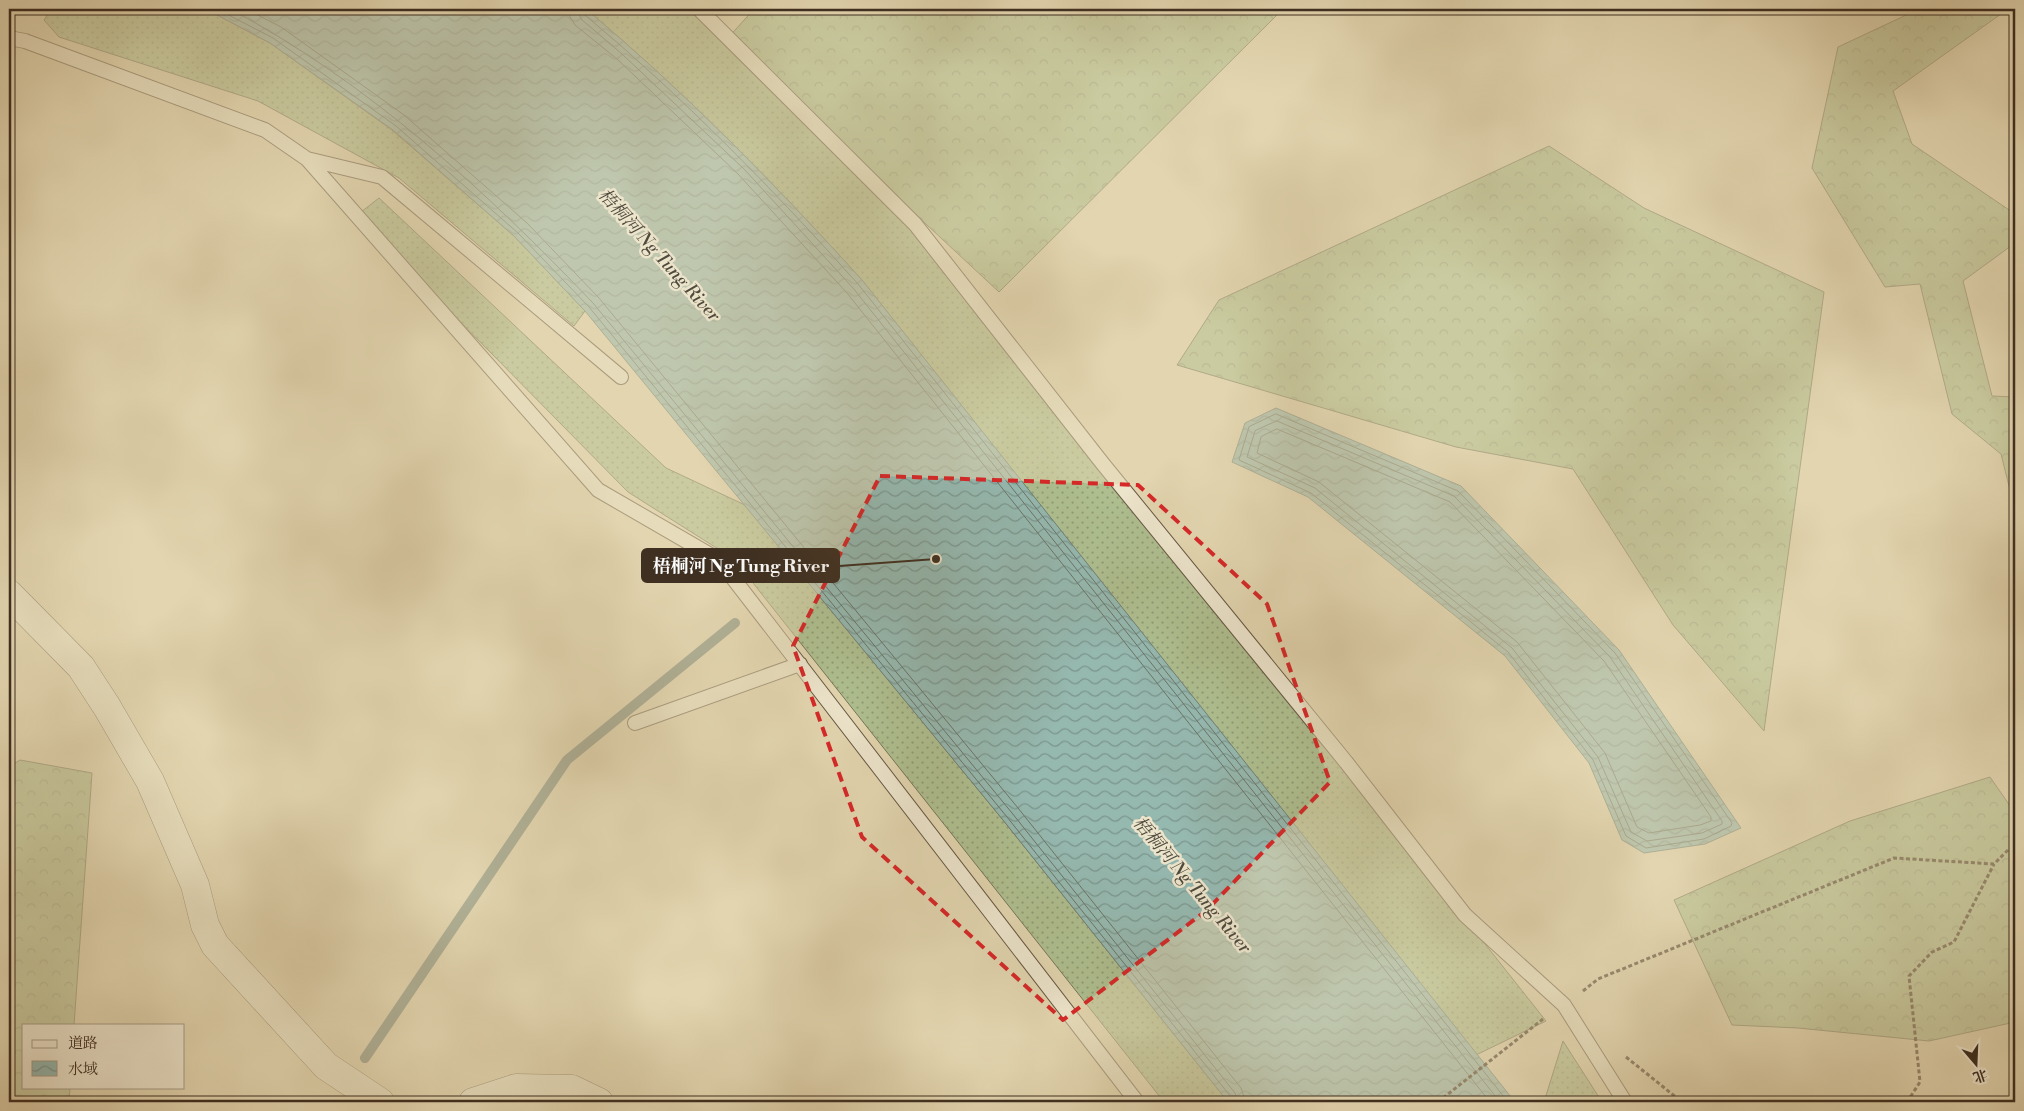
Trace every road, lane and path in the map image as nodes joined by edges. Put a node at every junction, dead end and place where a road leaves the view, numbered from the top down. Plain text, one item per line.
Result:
1 (699, 9) edge
2 (9, 38) edge
3 (307, 159) junction
4 (621, 378) dead end
5 (9, 594) edge
6 (800, 664) junction
7 (635, 723) dead end
8 (2015, 843) edge
9 (1994, 864) junction
10 (1564, 1005) junction
11 (1539, 1022) dead end
12 (380, 1102) edge
13 (473, 1102) edge
14 (599, 1102) edge
15 (1137, 1102) edge
16 (1438, 1102) edge
17 (1625, 1102) edge
18 (1907, 1102) edge

1 - 10 lane
2 - 3 lane
3 - 4 lane
3 - 6 lane
5 - 12 street
6 - 7 lane
6 - 15 lane
8 - 9 path
9 - 10 path
9 - 18 path
10 - 17 lane
11 - 16 path
13 - 14 street

